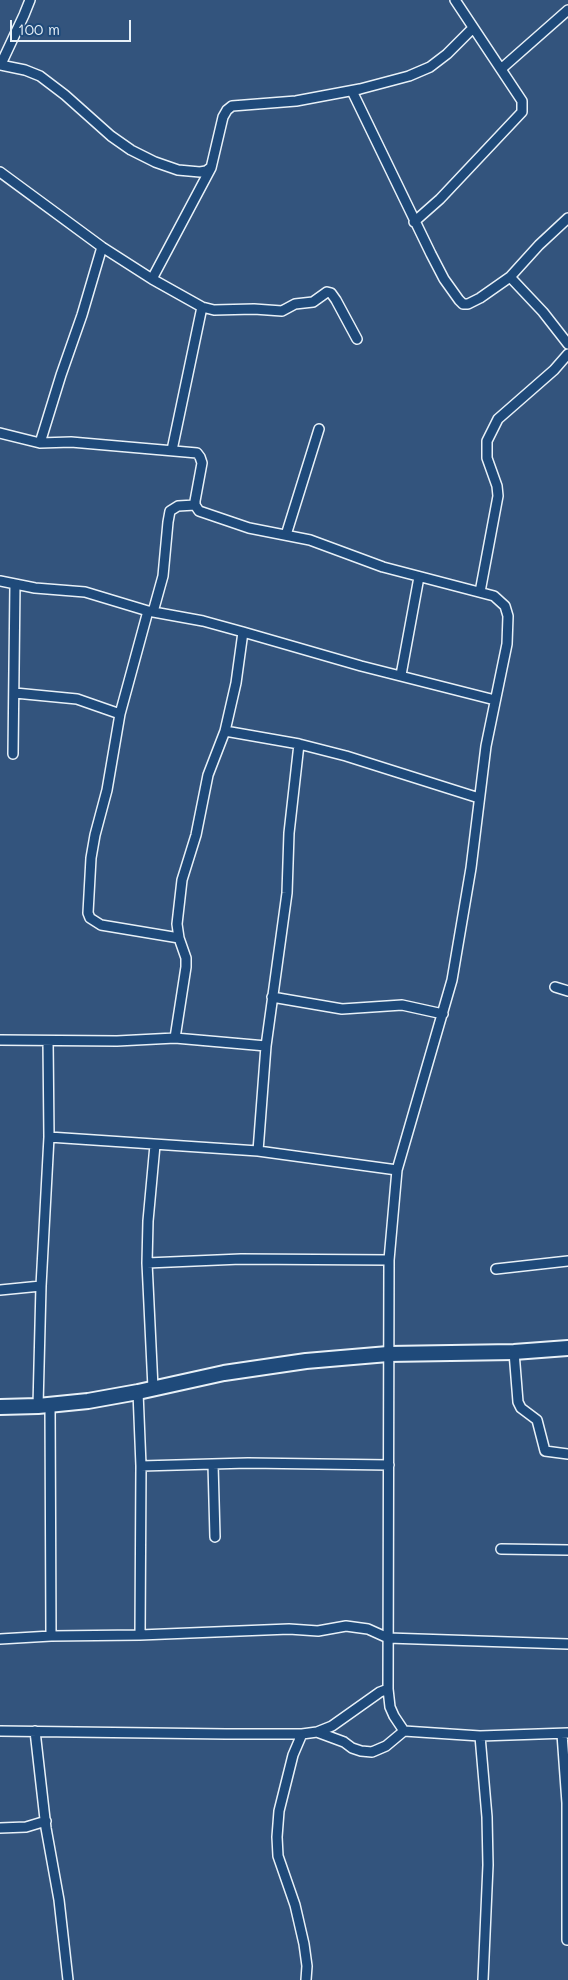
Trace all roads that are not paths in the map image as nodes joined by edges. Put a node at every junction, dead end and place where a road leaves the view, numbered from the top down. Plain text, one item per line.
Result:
1 (30, 0) edge
2 (455, 0) edge
3 (568, 10) edge
4 (472, 29) junction
5 (0, 64) edge
6 (501, 69) junction
7 (352, 91) junction
8 (211, 168) junction
9 (0, 172) edge
10 (568, 218) edge
11 (414, 222) junction
12 (102, 246) junction
13 (510, 277) junction
14 (152, 279) junction
15 (202, 307) junction
16 (566, 338) edge
17 (357, 339) dead end
18 (568, 354) edge
19 (319, 429) dead end
20 (0, 433) edge
21 (40, 443) junction
22 (172, 450) junction
23 (195, 505) junction
24 (286, 535) junction
25 (420, 577) junction
26 (0, 581) edge
27 (16, 584) junction
28 (480, 592) junction
29 (150, 612) junction
30 (243, 632) junction
31 (401, 675) junction
32 (15, 694) junction
33 (495, 700) junction
34 (120, 714) junction
35 (225, 731) junction
36 (299, 744) junction
37 (13, 754) dead end
38 (479, 798) junction
39 (179, 938) junction
40 (555, 987) dead end
41 (568, 991) edge
42 (272, 997) junction
43 (443, 1014) junction
44 (175, 1038) junction
45 (0, 1040) edge
46 (48, 1041) junction
47 (266, 1046) junction
48 (49, 1138) junction
49 (155, 1145) junction
50 (258, 1151) junction
51 (397, 1170) junction
52 (389, 1260) junction
53 (568, 1261) edge
54 (147, 1263) junction
55 (496, 1269) dead end
56 (41, 1286) junction
57 (0, 1290) edge
58 (568, 1348) edge
59 (514, 1352) junction
60 (388, 1354) junction
61 (152, 1388) junction
62 (138, 1392) junction
63 (44, 1406) junction
64 (0, 1407) edge
65 (568, 1454) edge
66 (213, 1464) junction
67 (389, 1465) junction
68 (140, 1466) junction
69 (215, 1537) dead end
70 (501, 1549) dead end
71 (568, 1550) edge
72 (140, 1635) junction
73 (51, 1636) junction
74 (388, 1638) junction
75 (0, 1639) edge
76 (568, 1644) edge
77 (388, 1689) junction
78 (0, 1731) edge
79 (35, 1731) junction
80 (404, 1731) junction
81 (317, 1732) junction
82 (302, 1734) junction
83 (565, 1734) edge
84 (480, 1736) junction
85 (46, 1822) junction
86 (0, 1828) edge
87 (567, 1940) dead end
88 (68, 1980) edge
89 (306, 1980) edge
90 (483, 1980) edge

1 - 5 street
2 - 4 street
3 - 6 street
4 - 6 street
4 - 7 street
5 - 8 street
6 - 11 street
7 - 8 street
7 - 11 street
8 - 14 street
9 - 12 street
10 - 13 street
11 - 13 street
12 - 14 street
12 - 21 street
13 - 16 street
14 - 15 street
15 - 17 street
15 - 22 street
18 - 28 street
19 - 24 street
20 - 21 street
21 - 22 street
22 - 23 street
23 - 24 street
23 - 29 street
24 - 25 street
25 - 28 street
25 - 31 street
26 - 27 street
27 - 29 street
27 - 32 street
28 - 33 street
29 - 30 street
29 - 34 street
30 - 31 street
30 - 35 street
31 - 33 street
32 - 34 street
32 - 37 street
33 - 38 street
34 - 39 street
35 - 36 street
35 - 39 street
36 - 38 street
36 - 42 street
38 - 43 street
39 - 44 street
40 - 41 street
42 - 43 street
42 - 47 street
43 - 51 street
44 - 46 street
44 - 47 street
45 - 46 street
46 - 48 street
47 - 50 street
48 - 49 street
48 - 56 street
49 - 50 street
49 - 54 street
50 - 51 street
51 - 52 street
52 - 54 street
52 - 60 street
53 - 55 street
54 - 61 street
56 - 57 street
56 - 63 street
58 - 59 street
59 - 60 street
59 - 65 street
60 - 61 street
60 - 67 street
61 - 62 street
62 - 63 street
62 - 68 street
63 - 64 street
63 - 73 street
66 - 67 street
66 - 68 street
66 - 69 street
67 - 74 street
68 - 72 street
70 - 71 street
72 - 73 street
72 - 74 street
73 - 75 street
74 - 76 street
74 - 77 street
77 - 80 street
77 - 81 street
78 - 79 street
79 - 82 street
79 - 85 street
80 - 81 street
80 - 84 street
81 - 82 street
82 - 89 street
83 - 84 street
83 - 87 street
84 - 90 street
85 - 86 street
85 - 88 street

